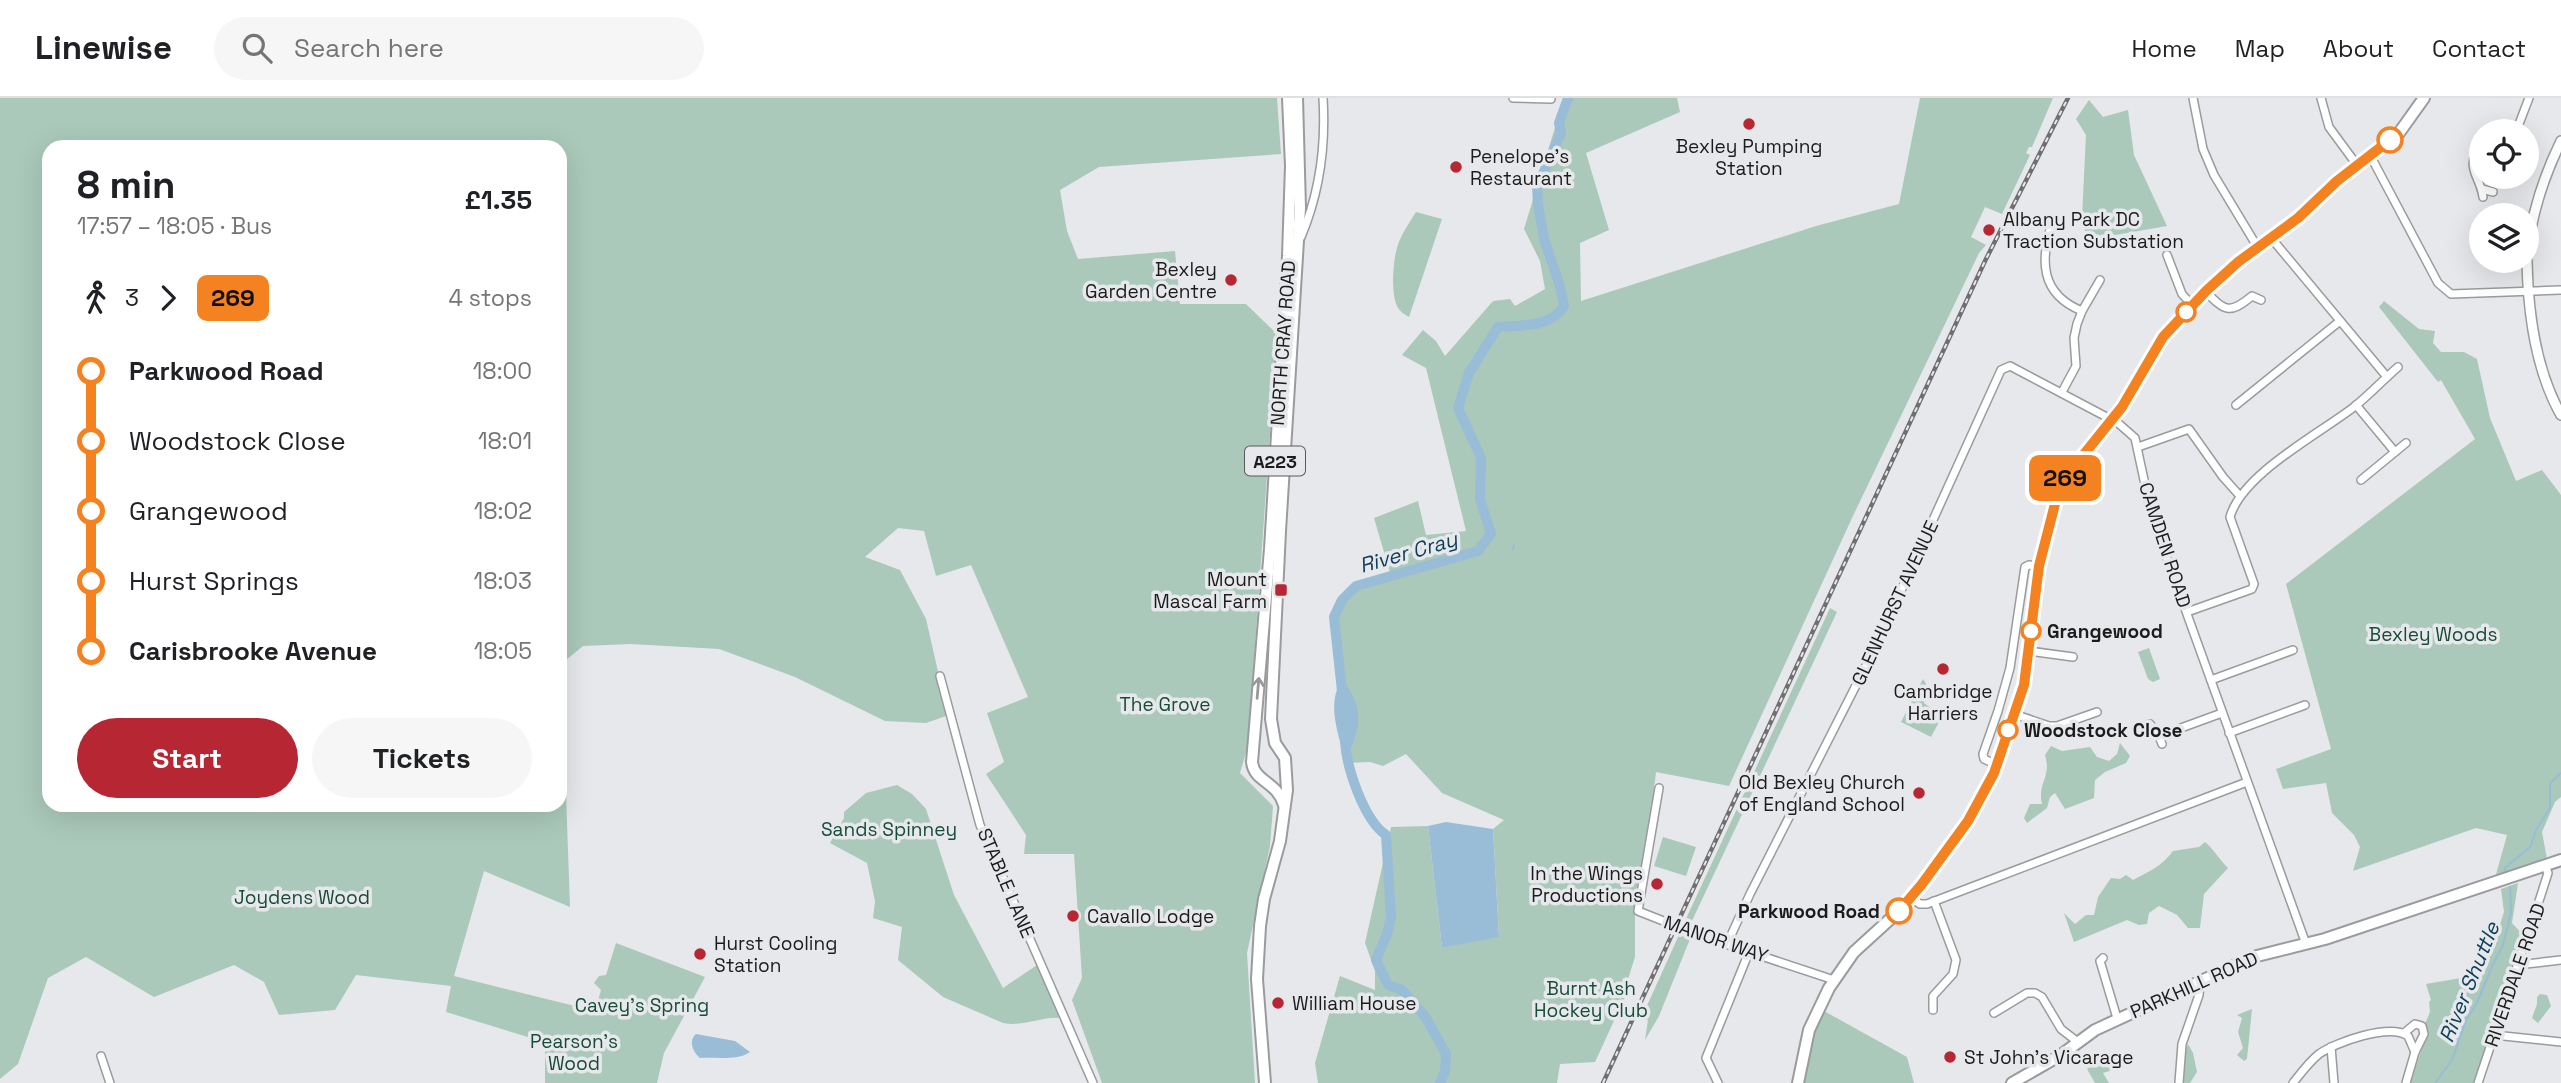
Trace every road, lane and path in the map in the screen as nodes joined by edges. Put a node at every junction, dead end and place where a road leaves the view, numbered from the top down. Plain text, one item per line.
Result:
1 (1288, 98) edge
2 (1297, 98) edge
3 (1323, 98) edge
4 (1513, 98) edge
5 (2193, 98) edge
6 (2321, 98) edge
7 (2424, 98) edge
8 (2529, 98) edge
9 (1551, 99) edge
10 (2521, 119) edge
11 (2561, 141) edge
12 (2370, 155) junction
13 (2357, 165) junction
14 (2481, 189) edge
15 (2493, 192) dead end
16 (2537, 203) edge
17 (2052, 223) dead end
18 (2272, 239) junction
19 (1299, 242) junction
20 (2258, 248) junction
21 (2167, 255) dead end
22 (2527, 273) edge
23 (2100, 280) dead end
24 (2561, 290) edge
25 (2206, 291) junction
26 (2528, 291) junction
27 (2261, 300) dead end
28 (2192, 305) junction
29 (2082, 311) junction
30 (2340, 321) junction
31 (2398, 368) dead end
32 (2387, 377) junction
33 (2062, 392) junction
34 (2236, 405) dead end
35 (2356, 405) junction
36 (2561, 415) edge
37 (2110, 421) junction
38 (2406, 443) dead end
39 (2138, 447) junction
40 (2395, 452) junction
41 (2361, 480) dead end
42 (2240, 496) junction
43 (2039, 566) junction
44 (2186, 612) junction
45 (2293, 650) dead end
46 (2029, 651) junction
47 (2073, 657) dead end
48 (940, 676) dead end
49 (2211, 680) junction
50 (2305, 705) dead end
51 (2097, 712) dead end
52 (2222, 713) junction
53 (2014, 714) junction
54 (2136, 729) dead end
55 (2229, 733) junction
56 (1280, 750) junction
57 (1253, 756) junction
58 (1997, 765) junction
59 (1284, 771) junction
60 (1262, 779) junction
61 (2247, 782) junction
62 (1659, 788) dead end
63 (1285, 807) junction
64 (2561, 860) edge
65 (2545, 866) junction
66 (1911, 898) junction
67 (1934, 901) junction
68 (1727, 944) junction
69 (2306, 944) junction
70 (1749, 952) junction
71 (2103, 958) dead end
72 (2561, 960) edge
73 (2517, 965) junction
74 (1834, 980) junction
75 (2200, 982) junction
76 (1933, 1010) dead end
77 (1994, 1013) dead end
78 (2117, 1018) junction
79 (2403, 1033) junction
80 (2494, 1035) junction
81 (2561, 1042) edge
82 (2079, 1043) junction
83 (2331, 1047) junction
84 (2415, 1052) junction
85 (101, 1056) dead end
86 (110, 1083) edge
87 (1093, 1083) edge
88 (1265, 1083) edge
89 (1718, 1083) edge
90 (1798, 1083) edge
91 (2012, 1083) edge
92 (2179, 1083) edge
93 (2293, 1083) edge
94 (2334, 1083) edge
95 (2406, 1083) edge
96 (2478, 1083) edge

57 -> 1 main road, NORTH CRAY ROAD / A223
2 - 19 main road, NORTH CRAY ROAD / A223
3 - 19 street
4 - 9 street
5 - 20 street
6 - 13 street
7 - 12 main road
8 - 10 street
11 - 16 street
12 - 13 main road
12 - 26 street
13 - 18 main road
14 - 15 street
17 - 29 street
18 - 20 main road
18 - 30 street
19 - 56 main road, NORTH CRAY ROAD / A223
20 - 25 main road
21 - 28 street
22 - 26 street
23 - 29 street
24 - 26 street
25 - 27 street
25 - 28 main road
26 - 36 street
28 - 37 main road
29 - 33 street
30 - 32 street
30 - 34 street
31 - 32 street
32 - 35 street
33 - 37 street, GLENHURST AVENUE
33 - 68 street, GLENHURST AVENUE
35 - 40 street
35 - 42 street
37 - 39 street
37 - 43 main road
38 - 40 street
39 - 42 street
39 - 44 street, CAMDEN ROAD
40 - 41 street
42 - 44 street
43 - 46 main road
43 - 58 street
44 - 49 street, CAMDEN ROAD
45 - 49 street
46 - 47 street
46 - 53 main road
48 - 87 street, STABLE LANE
49 - 52 street, CAMDEN ROAD
50 - 55 street
51 - 53 street
52 - 54 street
52 - 55 street, CAMDEN ROAD
53 - 58 main road
55 - 61 street, CAMDEN ROAD
56 - 57 main road
56 - 59 main road, A223
57 - 60 main road, A223
58 - 66 main road
59 - 60 main road
59 - 63 main road, A223
60 - 63 main road, A223
61 - 67 street
61 - 69 street, CAMDEN ROAD
62 - 68 street, MANOR WAY
63 - 88 main road, A223
64 - 65 main road, PARKHILL ROAD
65 - 69 main road, PARKHILL ROAD
65 - 73 street, RIVERDALE ROAD
66 - 67 street
66 - 74 main road
67 - 76 street
68 - 70 street, MANOR WAY
69 - 75 main road, PARKHILL ROAD
70 - 74 street, MANOR WAY
70 - 89 street
71 - 78 street
72 - 73 street
73 - 80 street, RIVERDALE ROAD
74 - 90 main road
75 - 78 main road, PARKHILL ROAD
75 - 92 street
77 - 82 street
78 - 82 main road, PARKHILL ROAD
79 - 83 street
79 - 84 street
79 - 84 street
80 - 81 street
80 - 96 street, RIVERDALE ROAD
82 - 91 main road, PARKHILL ROAD
83 - 93 street
83 - 94 street
84 - 95 street
85 - 86 street

